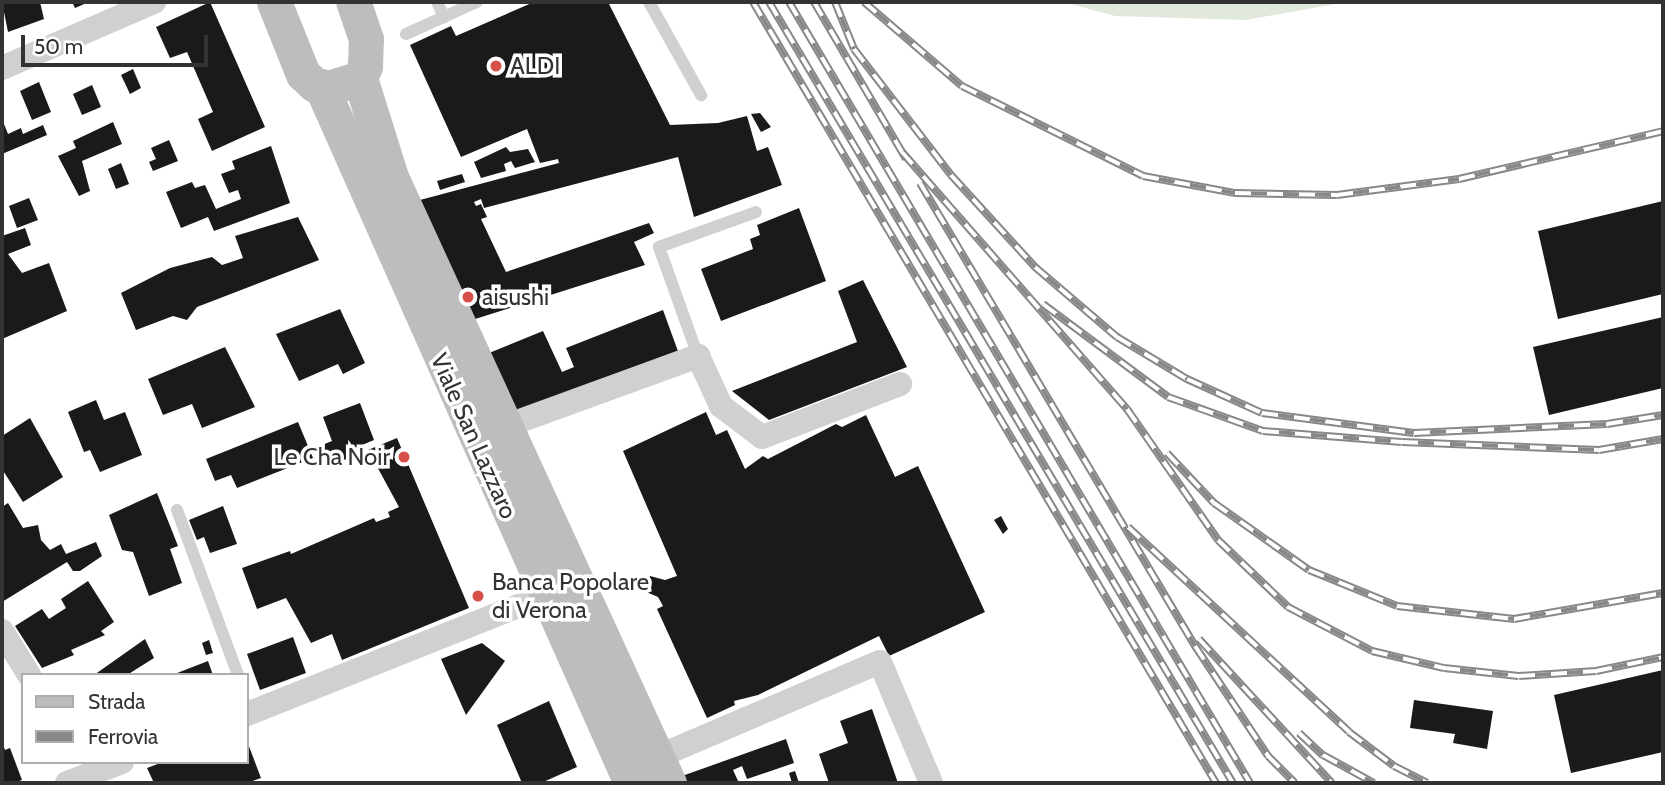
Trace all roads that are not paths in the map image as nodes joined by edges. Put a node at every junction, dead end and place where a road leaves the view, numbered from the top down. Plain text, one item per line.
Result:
1 (154, 2) edge
2 (274, 2) edge
3 (437, 2) edge
4 (477, 2) edge
5 (649, 2) edge
6 (359, 5) edge
7 (444, 17) junction
8 (406, 34) dead end
9 (2, 68) edge
10 (360, 78) junction
11 (321, 86) junction
12 (701, 94) dead end
13 (756, 212) dead end
14 (698, 356) junction
15 (900, 384) dead end
16 (503, 427) junction
17 (177, 510) dead end
18 (545, 596) junction
19 (2, 631) edge
20 (28, 673) edge
21 (237, 673) edge
22 (248, 708) edge
23 (116, 764) edge
24 (663, 770) edge
25 (82, 776) edge
26 (631, 783) edge
27 (931, 783) edge

1 - 9 street
2 - 11 main road, Viale San Lazzaro
3 - 7 lane
4 - 7 lane
5 - 12 lane
6 - 10 main road, Viale San Lazzaro
7 - 8 lane
10 - 11 main road
10 - 16 main road, Viale San Lazzaro
11 - 18 main road, Viale San Lazzaro
13 - 14 lane
14 - 15 street
14 - 16 street
16 - 24 main road, Viale San Lazzaro
17 - 21 lane
18 - 22 street
18 - 26 main road, Viale San Lazzaro
19 - 20 street
23 - 25 street
24 - 27 street, Viale San Lazzaro

